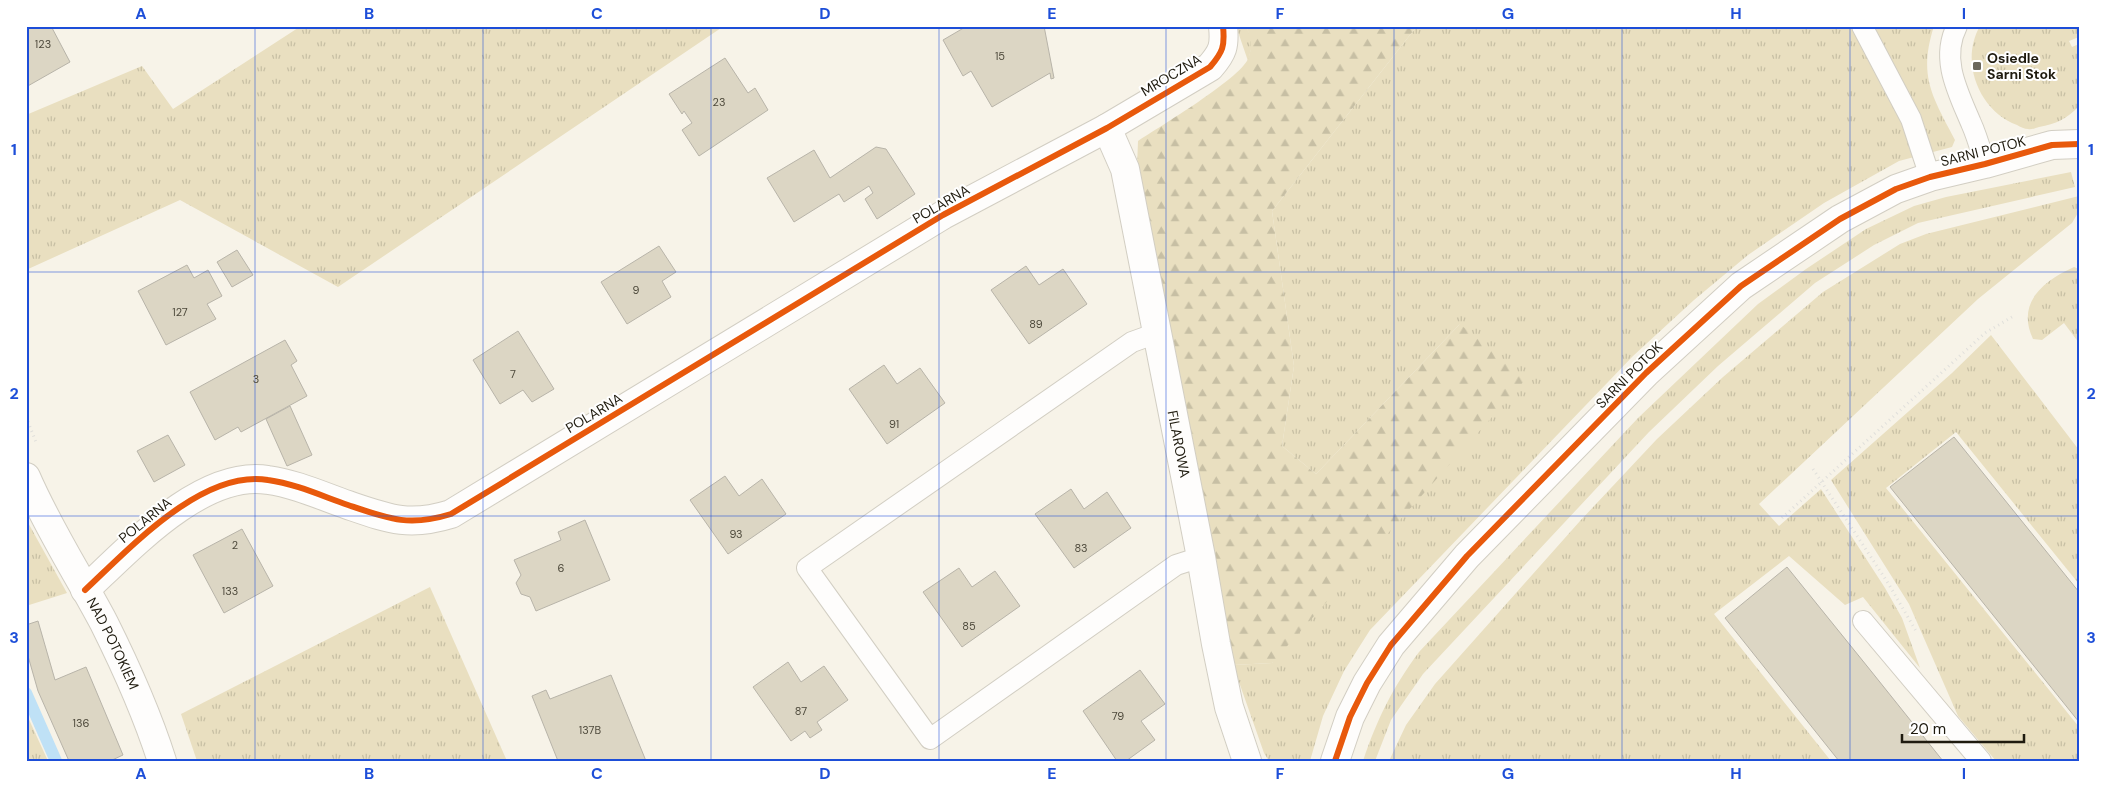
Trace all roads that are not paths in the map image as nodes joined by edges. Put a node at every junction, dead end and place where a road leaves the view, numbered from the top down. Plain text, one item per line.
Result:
1 (1223, 26) edge
2 (1862, 26) edge
3 (1957, 26) edge
4 (1106, 128) junction
5 (2079, 129) edge
6 (2066, 144) edge
7 (1985, 164) junction
8 (1930, 177) junction
9 (1157, 333) junction
10 (26, 478) edge
11 (1200, 558) junction
12 (85, 590) junction
13 (1863, 621) dead end
14 (162, 761) edge
15 (1247, 761) edge
16 (1335, 761) edge
17 (1981, 761) edge

1 - 4 street, MROCZNA
2 - 8 lane
3 - 7 lane
4 - 9 street, FILAROWA
4 - 12 street, POLARNA
5 - 6 street, SARNI POTOK
6 - 7 street, SARNI POTOK
7 - 8 street, SARNI POTOK
8 - 16 street, SARNI POTOK
9 - 11 street, FILAROWA
9 - 11 lane
10 - 12 street, NAD POTOKIEM
11 - 15 street, FILAROWA
12 - 14 street, NAD POTOKIEM
13 - 17 lane

